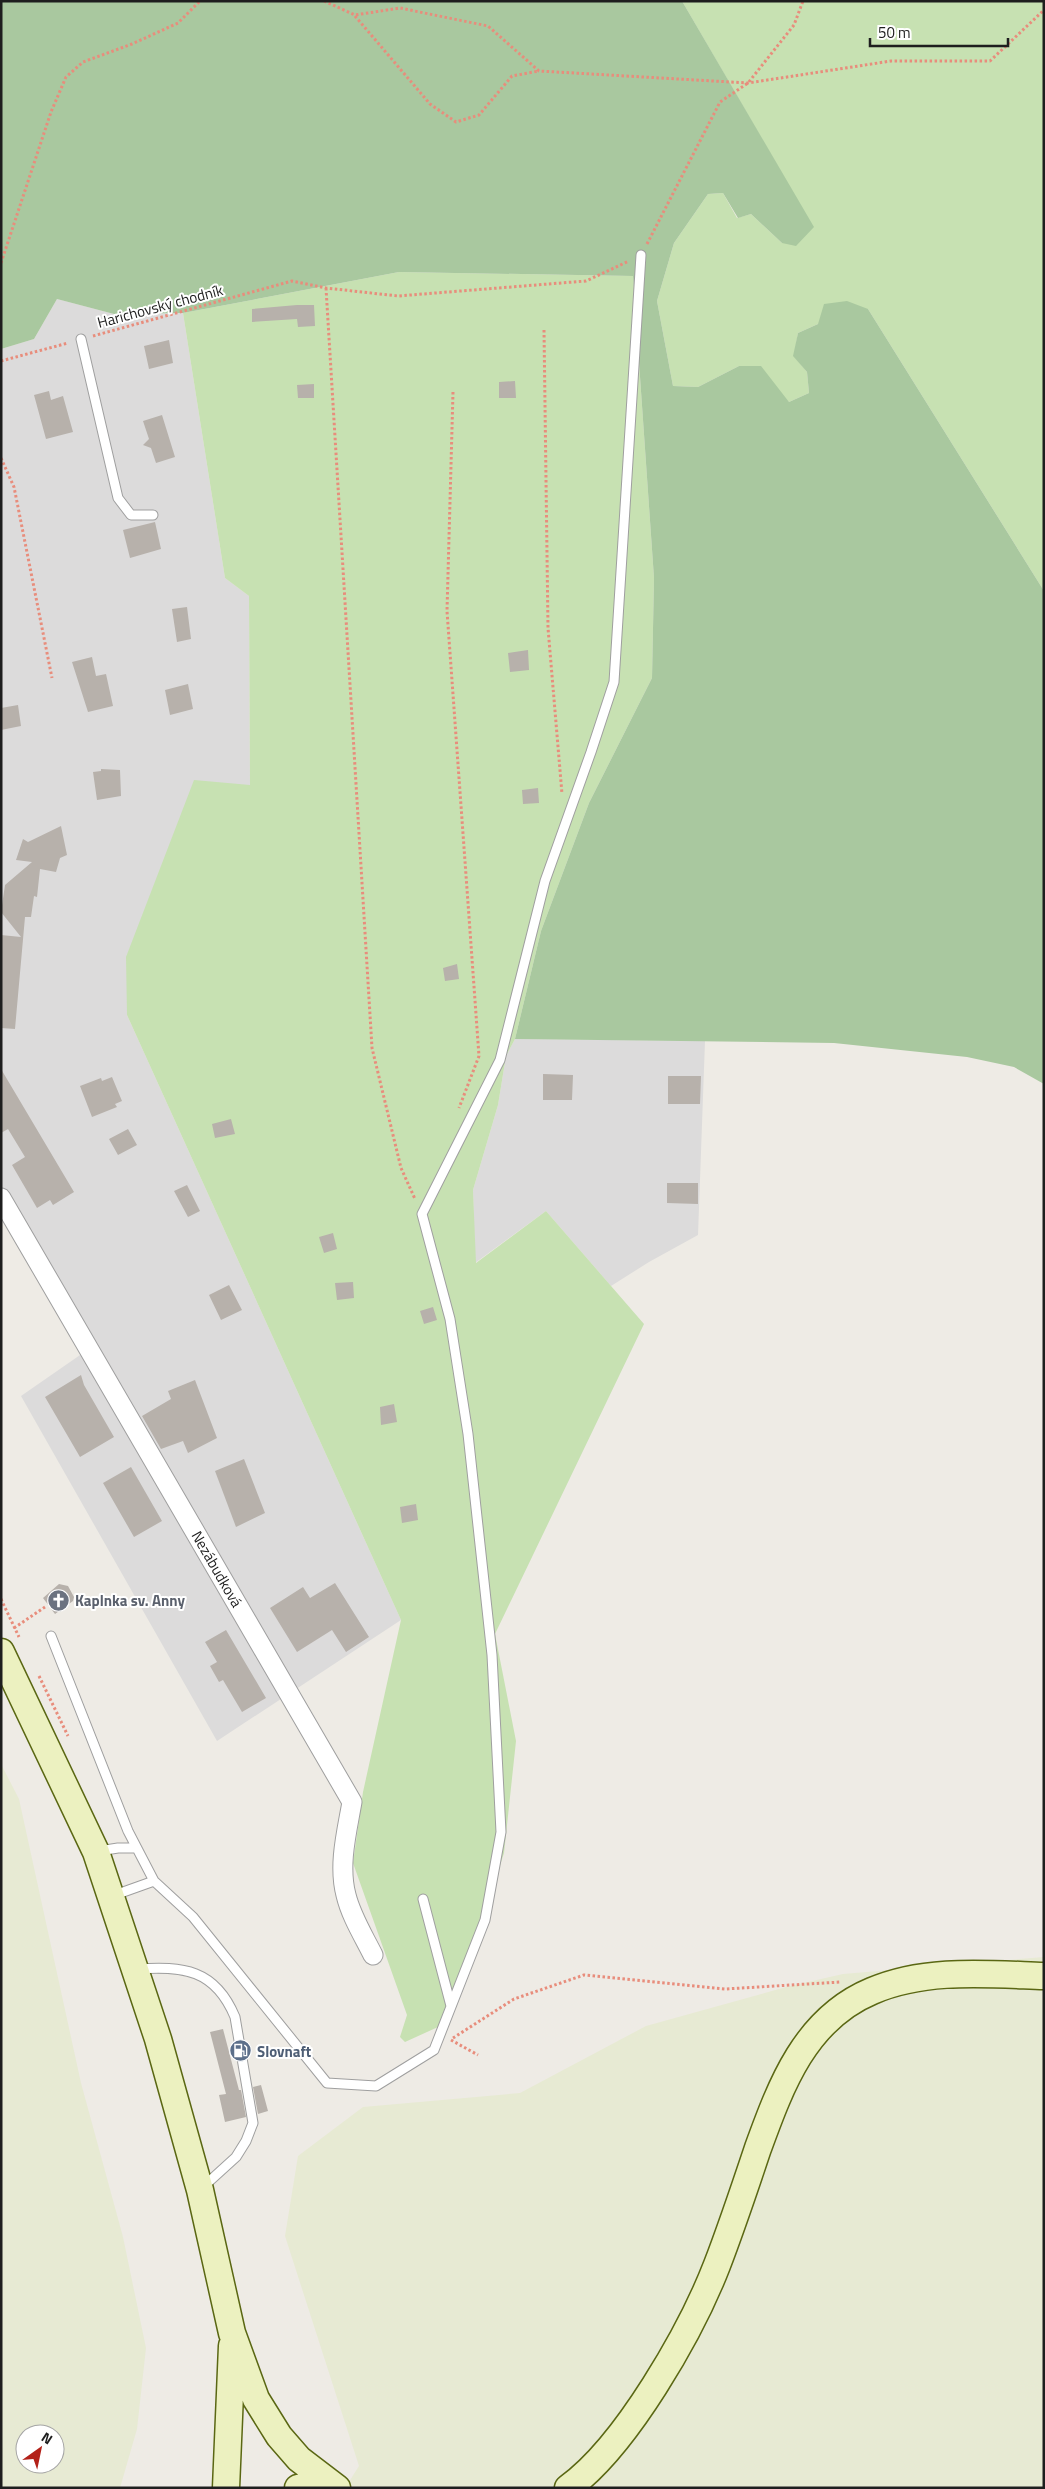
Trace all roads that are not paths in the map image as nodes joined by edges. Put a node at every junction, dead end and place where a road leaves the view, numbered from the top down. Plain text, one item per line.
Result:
1 (641, 255) road end
2 (81, 339) road end
3 (152, 515) dead end
4 (1, 1198) edge
5 (51, 1636) dead end
6 (1, 1652) edge
7 (136, 1848) junction
8 (96, 1852) junction
9 (154, 1881) junction
10 (111, 1896) junction
11 (423, 1899) dead end
12 (373, 1955) dead end
13 (135, 1969) junction
14 (1044, 1976) edge
15 (451, 2007) junction
16 (200, 2190) junction
17 (232, 2333) junction
18 (330, 2486) edge
19 (226, 2488) edge
20 (298, 2488) edge
21 (568, 2488) edge

1 - 15 lane
2 - 3 lane
4 - 12 street, Nezábudková
5 - 7 lane
6 - 8 main road
7 - 8 lane
7 - 9 lane
8 - 10 main road
9 - 10 lane
9 - 15 lane
10 - 13 main road
11 - 15 lane
13 - 16 main road
13 - 16 lane
14 - 21 main road
16 - 17 main road
17 - 18 main road
17 - 19 main road
18 - 20 main road

